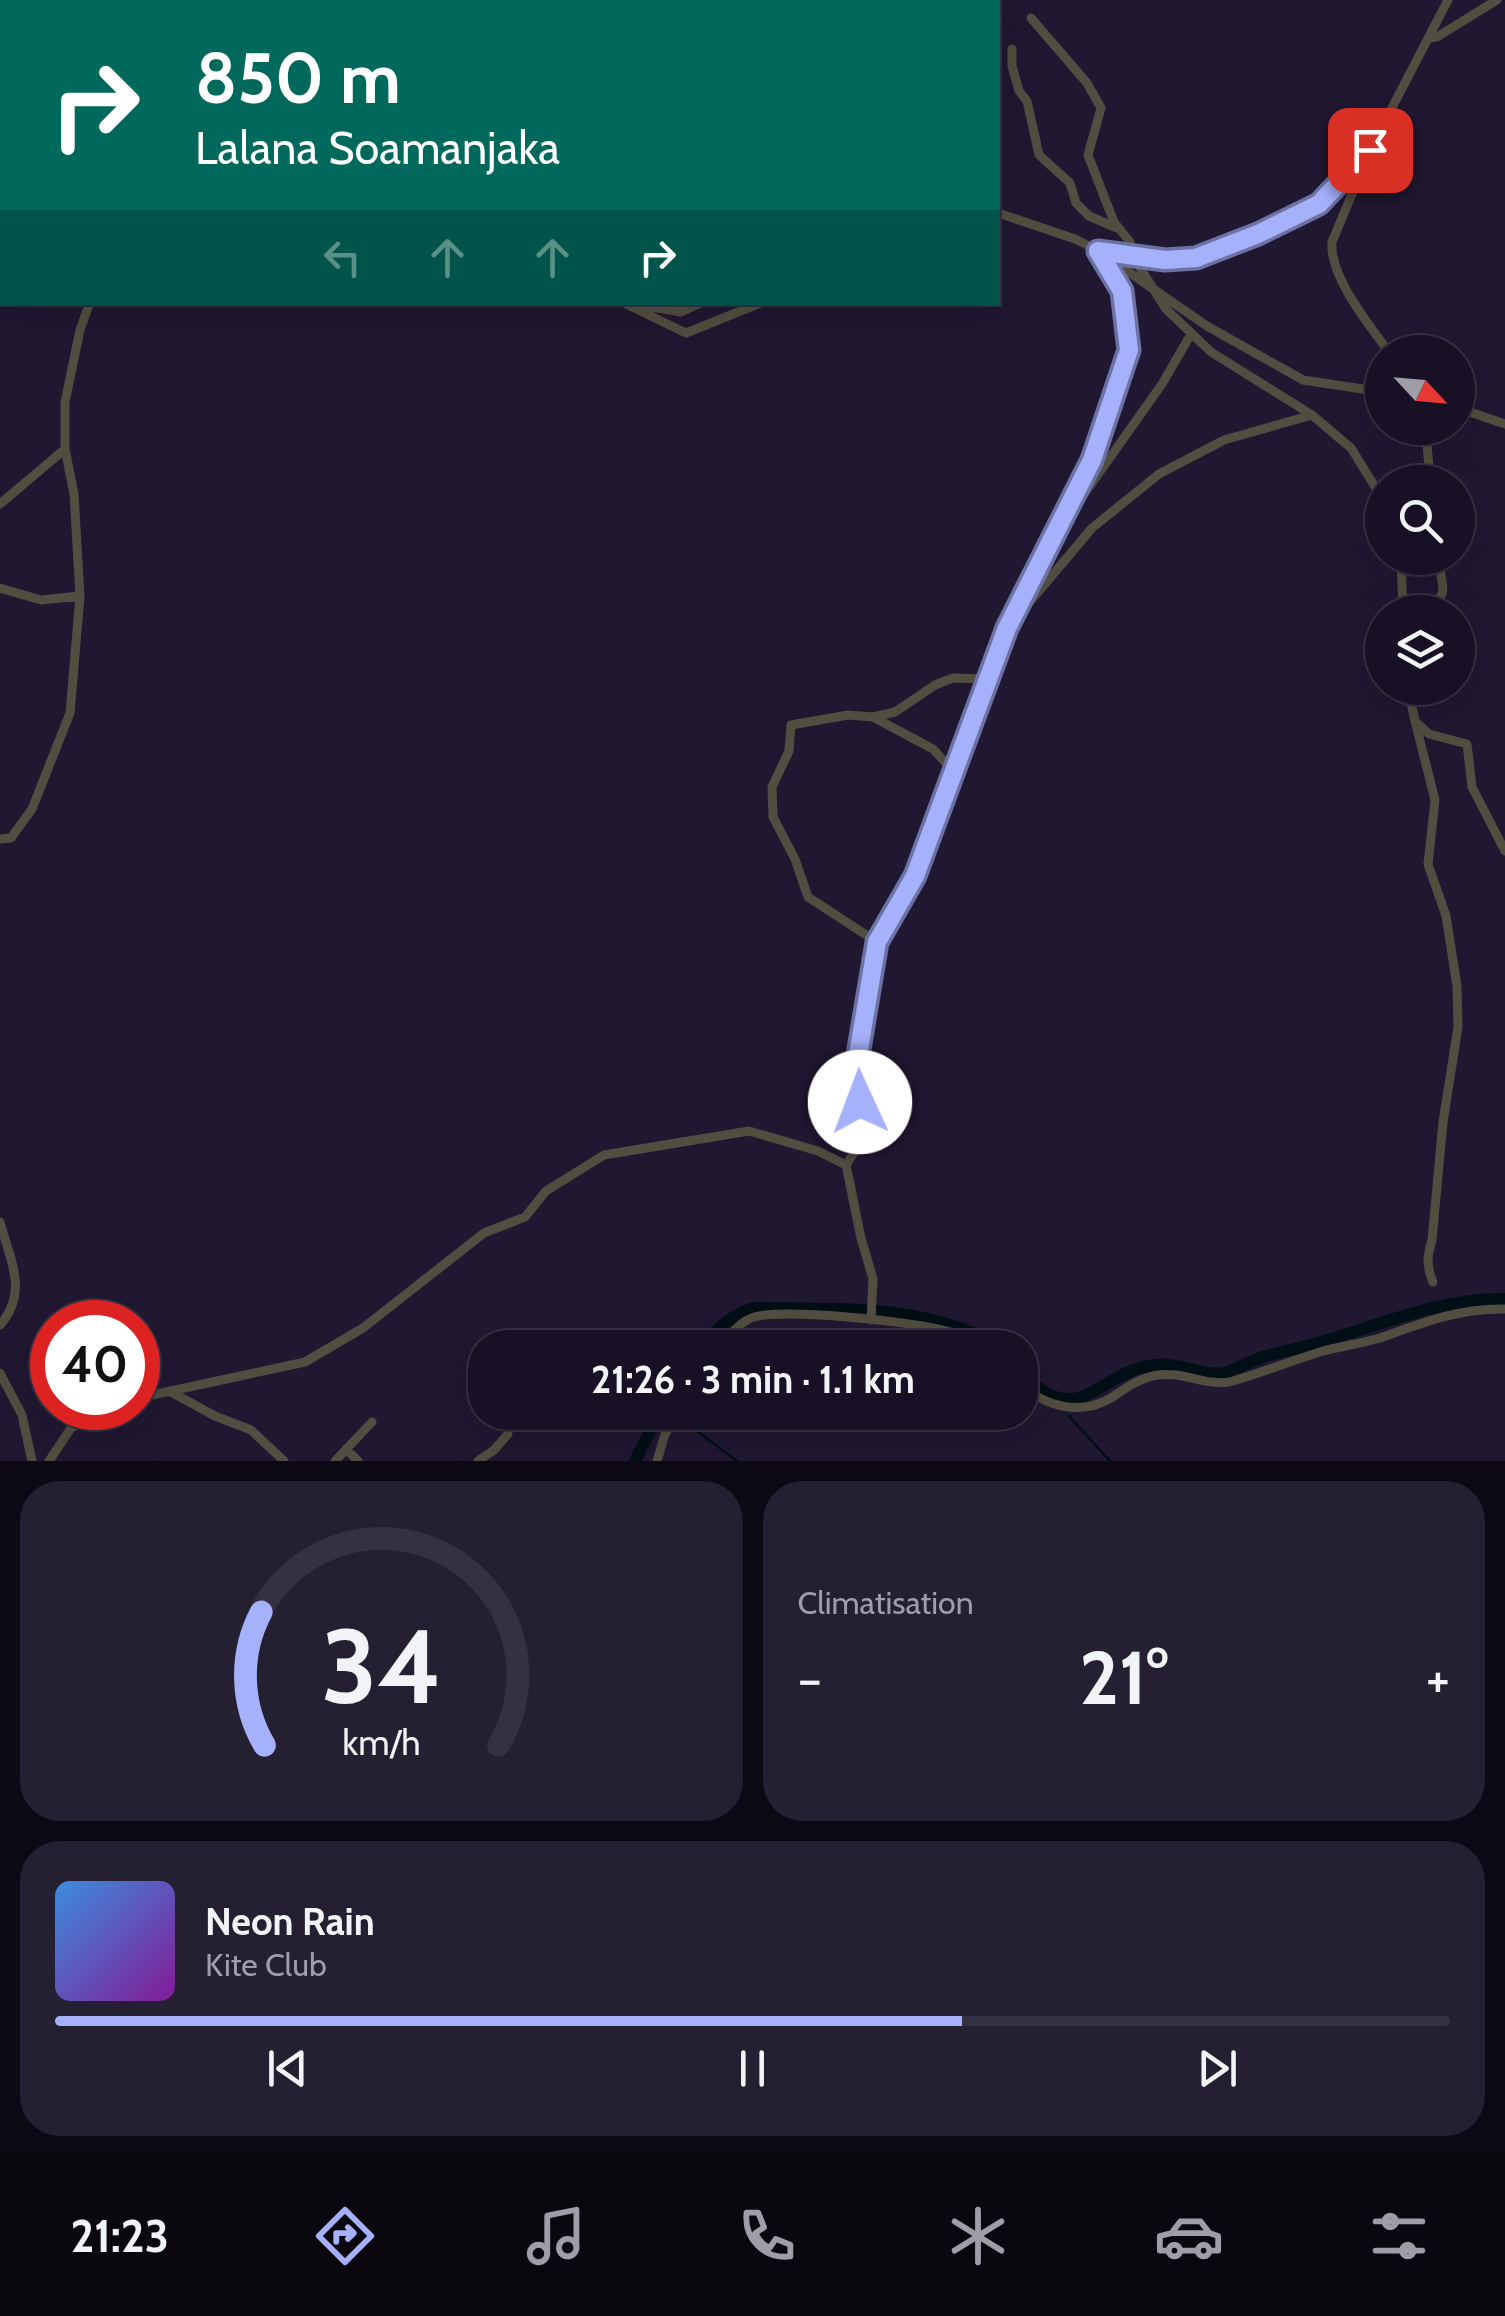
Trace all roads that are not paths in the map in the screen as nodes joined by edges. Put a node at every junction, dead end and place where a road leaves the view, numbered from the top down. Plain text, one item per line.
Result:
1 (1448, 0) edge
2 (1497, 0) edge
3 (1030, 18) dead end
4 (1428, 38) junction
5 (1012, 50) dead end
6 (1370, 150) junction
7 (1000, 214) edge
8 (1120, 229) junction
9 (1098, 251) junction
10 (1132, 255) junction
11 (1149, 285) junction
12 (89, 305) edge
13 (629, 305) edge
14 (640, 305) edge
15 (697, 305) edge
16 (756, 305) edge
17 (1192, 334) junction
18 (1377, 335) edge
19 (1365, 389) edge
20 (1475, 414) edge
21 (1312, 415) junction
22 (1505, 424) edge
23 (65, 449) junction
24 (1365, 471) edge
25 (0, 504) edge
26 (1054, 535) junction
27 (0, 588) edge
28 (80, 596) junction
29 (1007, 628) junction
30 (986, 679) junction
31 (1411, 705) edge
32 (873, 717) junction
33 (1414, 721) junction
34 (953, 771) junction
35 (0, 840) edge
36 (1505, 852) edge
37 (877, 942) junction
38 (846, 1164) junction
39 (0, 1222) edge
40 (1433, 1282) dead end
41 (1505, 1309) edge
42 (871, 1314) junction
43 (0, 1325) edge
44 (732, 1330) edge
45 (945, 1330) edge
46 (0, 1373) edge
47 (169, 1391) junction
48 (160, 1393) edge
49 (1038, 1394) edge
50 (372, 1422) dead end
51 (70, 1430) edge
52 (668, 1430) edge
53 (508, 1434) dead end
54 (346, 1449) junction
55 (32, 1461) edge
56 (48, 1461) edge
57 (284, 1461) edge
58 (335, 1461) edge
59 (358, 1461) edge
60 (478, 1461) edge
61 (656, 1461) edge

1 - 4 street
2 - 4 street
3 - 8 street
4 - 6 street
5 - 8 street
6 - 10 street
6 - 18 street
7 - 9 street
8 - 10 street
9 - 10 street
9 - 11 street
9 - 26 street
10 - 11 street
11 - 17 street
11 - 19 street
12 - 23 street
13 - 16 street
14 - 15 street
17 - 21 street
17 - 26 street
20 - 22 street
21 - 24 street
21 - 29 street
23 - 25 street
23 - 28 street
26 - 29 street
27 - 28 street
28 - 35 street
29 - 30 street
30 - 32 street
30 - 34 street
31 - 33 street
32 - 34 street
32 - 37 street
33 - 36 street
33 - 40 street
34 - 37 street
37 - 38 street
38 - 42 street
38 - 47 street
39 - 43 street
41 - 49 street
42 - 44 street
42 - 45 street
46 - 55 street
47 - 48 street
47 - 57 street
50 - 54 street
51 - 56 street
52 - 61 street
53 - 60 street
54 - 58 street
54 - 59 street

